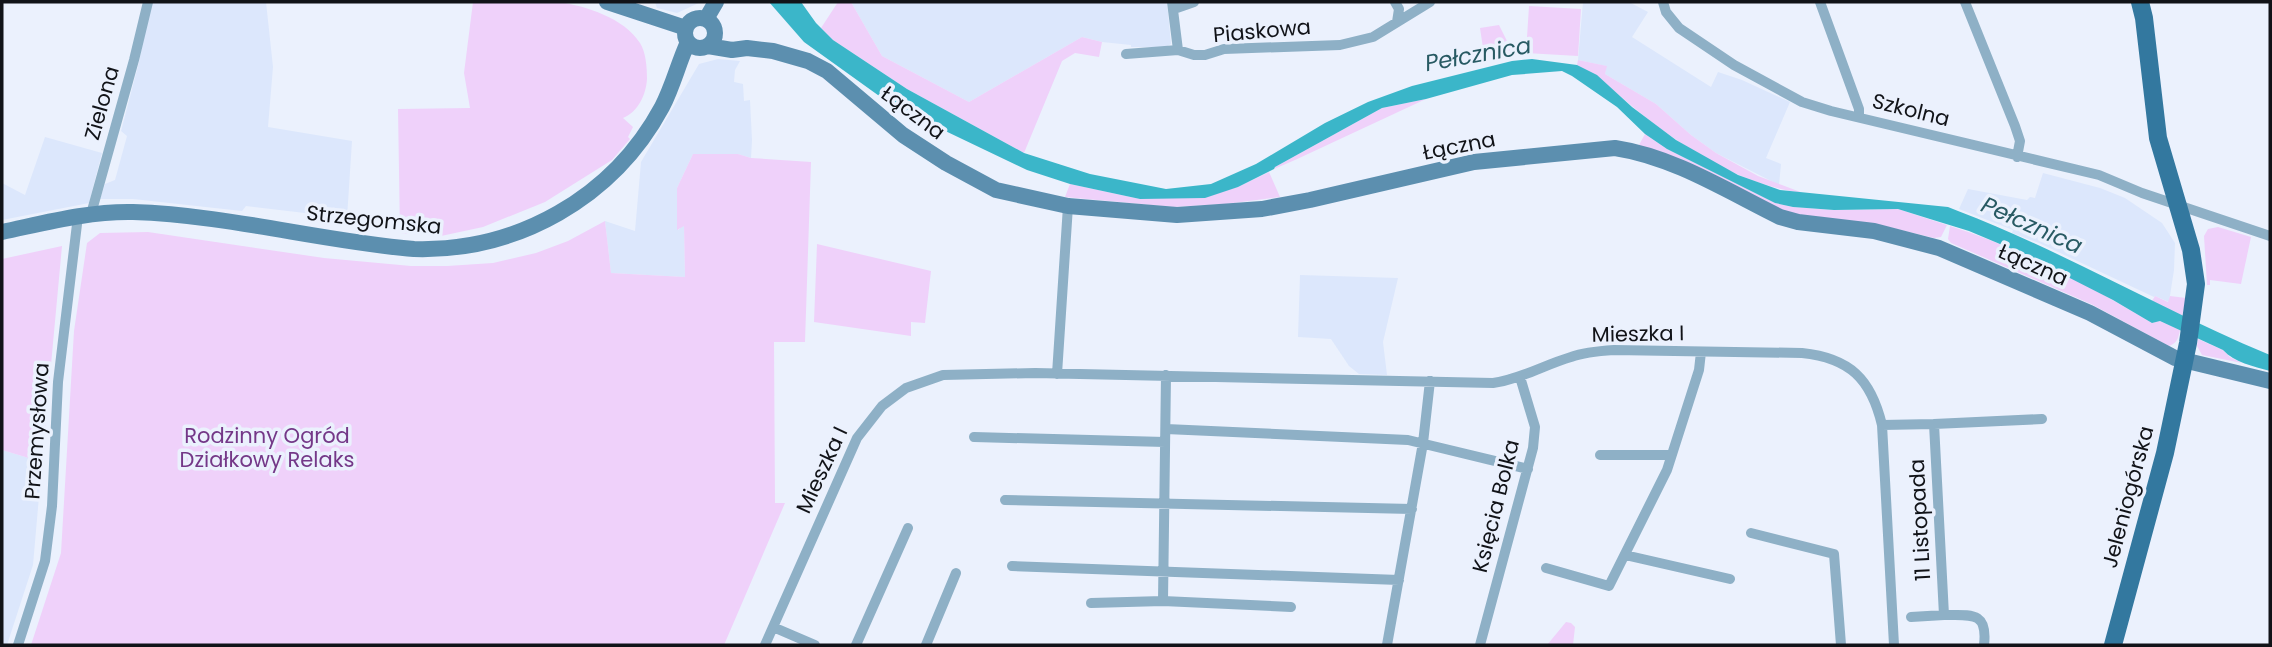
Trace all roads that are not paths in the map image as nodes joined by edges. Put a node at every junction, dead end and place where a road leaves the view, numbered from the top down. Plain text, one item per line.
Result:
1 (148, 2) edge
2 (607, 2) edge
3 (716, 2) edge
4 (1194, 2) edge
5 (1395, 2) edge
6 (1430, 2) edge
7 (1663, 2) edge
8 (1820, 2) edge
9 (1965, 2) edge
10 (2140, 2) edge
11 (1173, 5) edge
12 (1397, 22) junction
13 (701, 36) junction
14 (1178, 51) junction
15 (1126, 54) dead end
16 (1859, 117) junction
17 (2017, 157) junction
18 (2179, 205) junction
19 (1068, 206) junction
20 (84, 215) junction
21 (2, 232) edge
22 (2270, 236) edge
23 (1701, 352) junction
24 (2187, 352) junction
25 (1057, 374) junction
26 (1166, 375) junction
27 (1520, 377) junction
28 (1430, 381) junction
29 (2270, 381) edge
30 (2042, 419) dead end
31 (1934, 424) junction
32 (1882, 425) junction
33 (1166, 429) junction
34 (974, 437) dead end
35 (1165, 442) junction
36 (1423, 443) junction
37 (1600, 455) dead end
38 (1671, 455) junction
39 (1528, 469) junction
40 (1005, 500) dead end
41 (1164, 502) junction
42 (1412, 509) junction
43 (908, 528) dead end
44 (1751, 533) dead end
45 (1625, 555) junction
46 (1012, 566) dead end
47 (1546, 568) dead end
48 (1164, 571) junction
49 (956, 573) dead end
50 (1730, 579) dead end
51 (1399, 580) junction
52 (1163, 601) junction
53 (1091, 603) dead end
54 (1291, 607) dead end
55 (1944, 615) junction
56 (1910, 617) dead end
57 (773, 627) junction
58 (18, 645) edge
59 (765, 645) edge
60 (815, 645) edge
61 (856, 645) edge
62 (926, 645) edge
63 (1387, 645) edge
64 (1480, 645) edge
65 (1841, 645) edge
66 (1894, 645) edge
67 (1984, 645) edge
68 (2112, 645) edge

1 - 20 street, Zielona
2 - 13 street, Łączna
3 - 13 street, Strzegomska
4 - 11 street, Piaskowa
5 - 12 street
6 - 12 street, Piaskowa
7 - 16 street, Szkolna
8 - 16 street
9 - 17 street
10 - 18 main road, Jeleniogórska
11 - 14 street
12 - 14 street, Piaskowa
13 - 19 street, Łączna
13 - 20 street, Strzegomska
14 - 15 street, Piaskowa
16 - 17 street, Szkolna
17 - 18 street, Szkolna
18 - 22 street, Szkolna
18 - 24 main road, Jeleniogórska
19 - 24 street, Łączna
19 - 25 street
20 - 21 street, Strzegomska
20 - 58 street, Przemysłowa
23 - 27 street, Mieszka I
23 - 32 street, Mieszka I
23 - 38 street
24 - 29 street, Łączna
24 - 68 main road, Jeleniogórska
25 - 26 street, Mieszka I
25 - 57 street, Mieszka I
26 - 28 street, Mieszka I
26 - 33 street
27 - 28 street, Mieszka I
27 - 39 street, Księcia Bolka
28 - 36 street
30 - 31 street
31 - 32 street
31 - 55 street, 11 Listopada
32 - 66 street, Mieszka I
33 - 35 street
33 - 36 street
34 - 35 street
35 - 41 street
36 - 39 street
36 - 42 street
37 - 38 street
38 - 45 street
39 - 64 street, Księcia Bolka
40 - 41 street
41 - 42 street
41 - 48 street
42 - 51 street
43 - 61 street
44 - 65 street
45 - 47 street
45 - 50 street
46 - 48 street
48 - 51 street
48 - 52 street
49 - 62 street
51 - 63 street
52 - 53 street
52 - 54 street
55 - 56 street
55 - 67 street
57 - 59 street, Mieszka I
57 - 60 street

